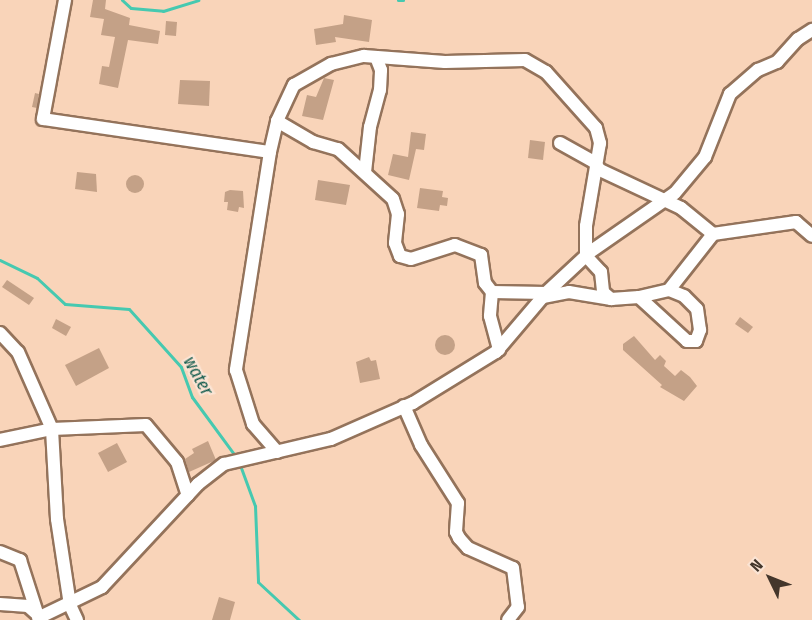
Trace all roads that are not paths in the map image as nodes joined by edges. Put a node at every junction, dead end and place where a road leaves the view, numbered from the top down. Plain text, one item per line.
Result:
1 (65, 0) edge
2 (812, 30) edge
3 (376, 57) junction
4 (277, 121) junction
5 (560, 144) dead end
6 (270, 152) junction
7 (594, 162) junction
8 (365, 172) junction
9 (662, 202) junction
10 (713, 234) junction
11 (812, 236) edge
12 (585, 256) junction
13 (684, 271) junction
14 (669, 290) junction
15 (492, 292) junction
16 (544, 295) junction
17 (684, 296) junction
18 (639, 297) junction
19 (611, 299) junction
20 (0, 333) edge
21 (498, 350) junction
22 (404, 406) junction
23 (52, 429) junction
24 (0, 440) edge
25 (277, 452) junction
26 (188, 495) junction
27 (0, 552) edge
28 (0, 604) edge
29 (70, 605) junction
30 (38, 617) edge
31 (77, 620) edge
32 (508, 620) edge

1 - 6 street
2 - 9 street
3 - 4 street
3 - 7 street
3 - 8 street
4 - 6 street
4 - 8 street
5 - 7 street
6 - 25 street
7 - 9 street
7 - 12 street
8 - 15 street
9 - 10 street
9 - 12 street
10 - 11 street
10 - 13 street
12 - 16 street
12 - 19 street
13 - 14 street
13 - 17 street
14 - 17 street
14 - 18 street
15 - 16 street
15 - 21 street
16 - 19 street
16 - 21 street
17 - 18 street
18 - 19 street
20 - 23 street
21 - 22 street
22 - 25 street
22 - 32 street
23 - 24 street
23 - 26 street
23 - 29 street
25 - 26 street
26 - 29 street
27 - 30 street
28 - 30 street
29 - 30 street
29 - 31 street

